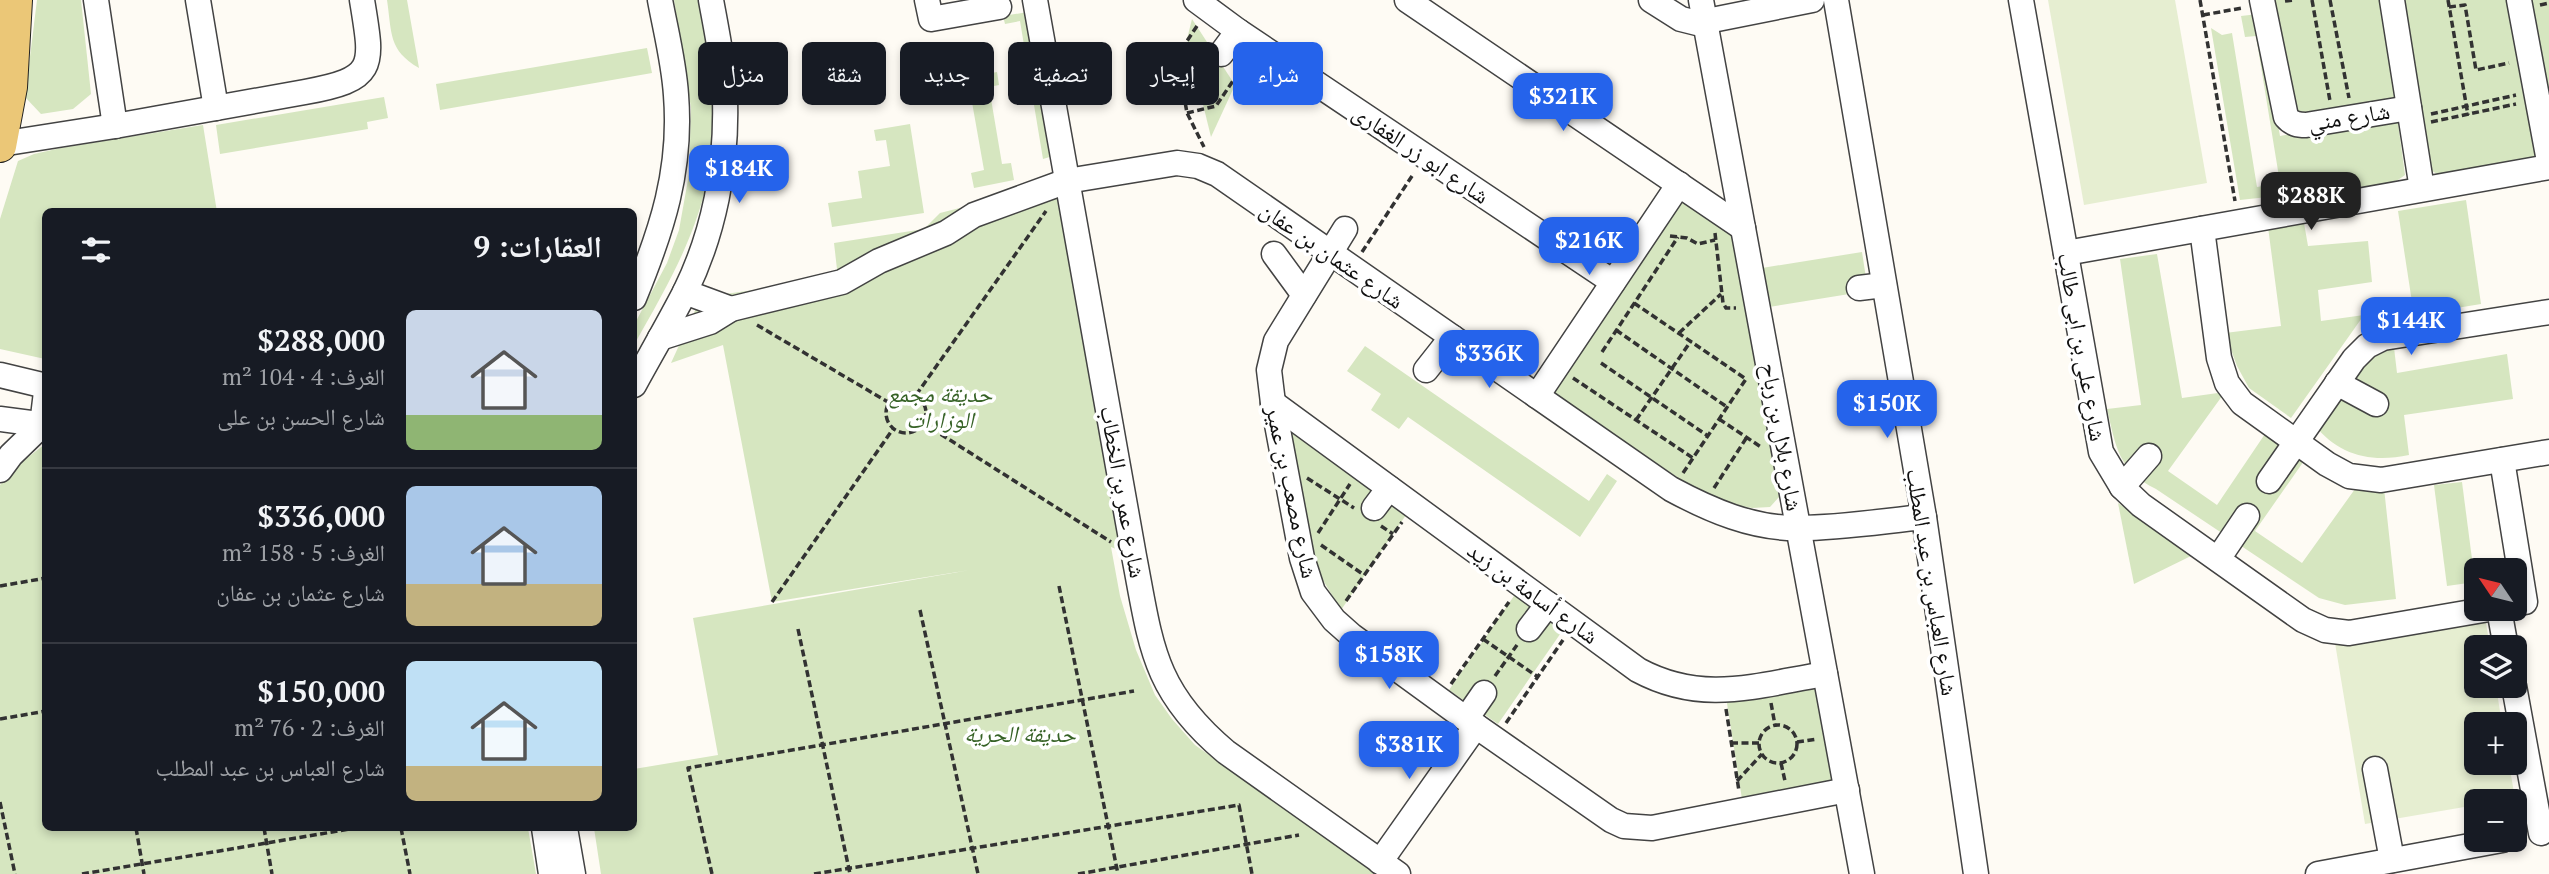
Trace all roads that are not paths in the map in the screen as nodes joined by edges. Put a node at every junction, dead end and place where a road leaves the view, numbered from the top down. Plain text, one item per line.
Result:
1 (16, 0) edge
2 (96, 0) edge
3 (198, 0) edge
4 (362, 0) edge
5 (660, 0) edge
6 (711, 0) edge
7 (927, 0) edge
8 (1035, 0) edge
9 (1408, 0) edge
10 (1651, 0) edge
11 (1812, 0) edge
12 (1836, 0) edge
13 (2021, 0) edge
14 (2262, 0) edge
15 (2392, 0) edge
16 (2519, 0) edge
17 (1202, 5) edge
18 (999, 8) dead end
19 (1703, 12) edge
20 (1248, 37) junction
21 (1221, 54) dead end
22 (216, 108) junction
23 (2410, 117) junction
24 (115, 126) junction
25 (0, 145) edge
26 (2549, 161) edge
27 (2549, 167) edge
28 (1067, 181) junction
29 (1679, 184) junction
30 (2422, 190) junction
31 (1743, 228) junction
32 (1345, 229) dead end
33 (2202, 229) junction
34 (1330, 253) junction
35 (2066, 253) junction
36 (1274, 254) dead end
37 (1613, 282) junction
38 (1884, 285) junction
39 (1859, 288) dead end
40 (637, 290) edge
41 (685, 292) junction
42 (1304, 295) junction
43 (731, 309) junction
44 (2549, 312) edge
45 (1452, 337) junction
46 (660, 338) junction
47 (1426, 370) dead end
48 (0, 375) edge
49 (637, 380) edge
50 (2337, 383) junction
51 (42, 385) edge
52 (1537, 396) junction
53 (1273, 403) junction
54 (2376, 404) dead end
55 (0, 419) edge
56 (42, 425) edge
57 (42, 427) edge
58 (2296, 442) junction
59 (2549, 452) edge
60 (2149, 456) dead end
61 (2502, 460) junction
62 (0, 470) edge
63 (2269, 481) dead end
64 (2122, 487) junction
65 (1389, 488) junction
66 (1369, 514) road end
67 (2247, 516) dead end
68 (1924, 517) junction
69 (1798, 528) junction
70 (2218, 559) junction
71 (2530, 602) edge
72 (1548, 604) junction
73 (2464, 613) edge
74 (1529, 629) road end
75 (1825, 674) junction
76 (1484, 692) road end
77 (2517, 698) edge
78 (1479, 728) junction
79 (2375, 769) dead end
80 (1847, 790) junction
81 (544, 831) edge
82 (566, 831) edge
83 (2545, 832) edge
84 (2527, 836) edge
85 (2464, 847) edge
86 (2392, 860) junction
87 (1389, 868) edge
88 (551, 874) edge
89 (573, 874) edge
90 (1862, 874) edge
91 (1976, 874) edge
92 (2318, 874) edge

1 - 25 main road
2 - 24 street
3 - 22 street
4 - 22 street
5 - 40 street
6 - 41 street
7 - 18 street
8 - 28 street, شارع عمر بن الخطاب
9 - 29 street
10 - 19 street
11 - 19 street
12 - 38 street, شارع العباس بن عبد المطلب
13 - 35 street, شارع على بن ابى طالب
14 - 23 street, شارع مني
15 - 23 street
16 - 26 street
17 - 20 street, شارع ابو زر الغفارى
19 - 31 street, شارع بلال بن رباح
20 - 21 street
20 - 37 street, شارع ابو زر الغفارى
22 - 24 street
23 - 30 street
24 - 25 street
27 - 30 street
28 - 34 street, شارع عثمان بن عفان
28 - 43 street, شارع عثمان بن عفان
28 - 87 street, شارع عمر بن الخطاب
29 - 31 street
29 - 37 street
30 - 33 street
31 - 69 street, شارع بلال بن رباح
32 - 34 street, شارع مصعب بن عمير
33 - 35 street
33 - 58 street
34 - 42 street, شارع مصعب بن عمير
34 - 45 street, شارع عثمان بن عفان
35 - 64 street, شارع على بن ابى طالب
36 - 42 street
37 - 52 street
38 - 39 street
38 - 68 street, شارع العباس بن عبد المطلب
41 - 43 street
41 - 46 street
42 - 53 street, شارع مصعب بن عمير
43 - 46 street, شارع عثمان بن عفان
44 - 50 street
45 - 47 street
45 - 52 street, شارع عثمان بن عفان
46 - 49 street
48 - 51 street
50 - 54 street
50 - 58 street
52 - 69 street, شارع عثمان بن عفان
53 - 65 street, شارع أسامة بن زيد
53 - 78 street, شارع مصعب بن عمير
55 - 56 street
57 - 62 street
58 - 61 street
58 - 63 street
59 - 61 street
60 - 64 street
61 - 71 street
64 - 70 street, شارع على بن ابى طالب
65 - 66 street
65 - 72 street, شارع أسامة بن زيد
67 - 70 street
68 - 69 street, شارع عثمان بن عفان
68 - 91 street, شارع العباس بن عبد المطلب
69 - 75 street, شارع بلال بن رباح
70 - 73 street, شارع على بن ابى طالب
72 - 74 street
72 - 75 street, شارع أسامة بن زيد
75 - 80 street, شارع بلال بن رباح
76 - 78 street
77 - 83 street
78 - 80 street, شارع مصعب بن عمير
78 - 87 street
79 - 86 street
80 - 90 street, شارع بلال بن رباح
81 - 88 street
82 - 89 street
83 - 84 street
85 - 86 street
86 - 92 street

